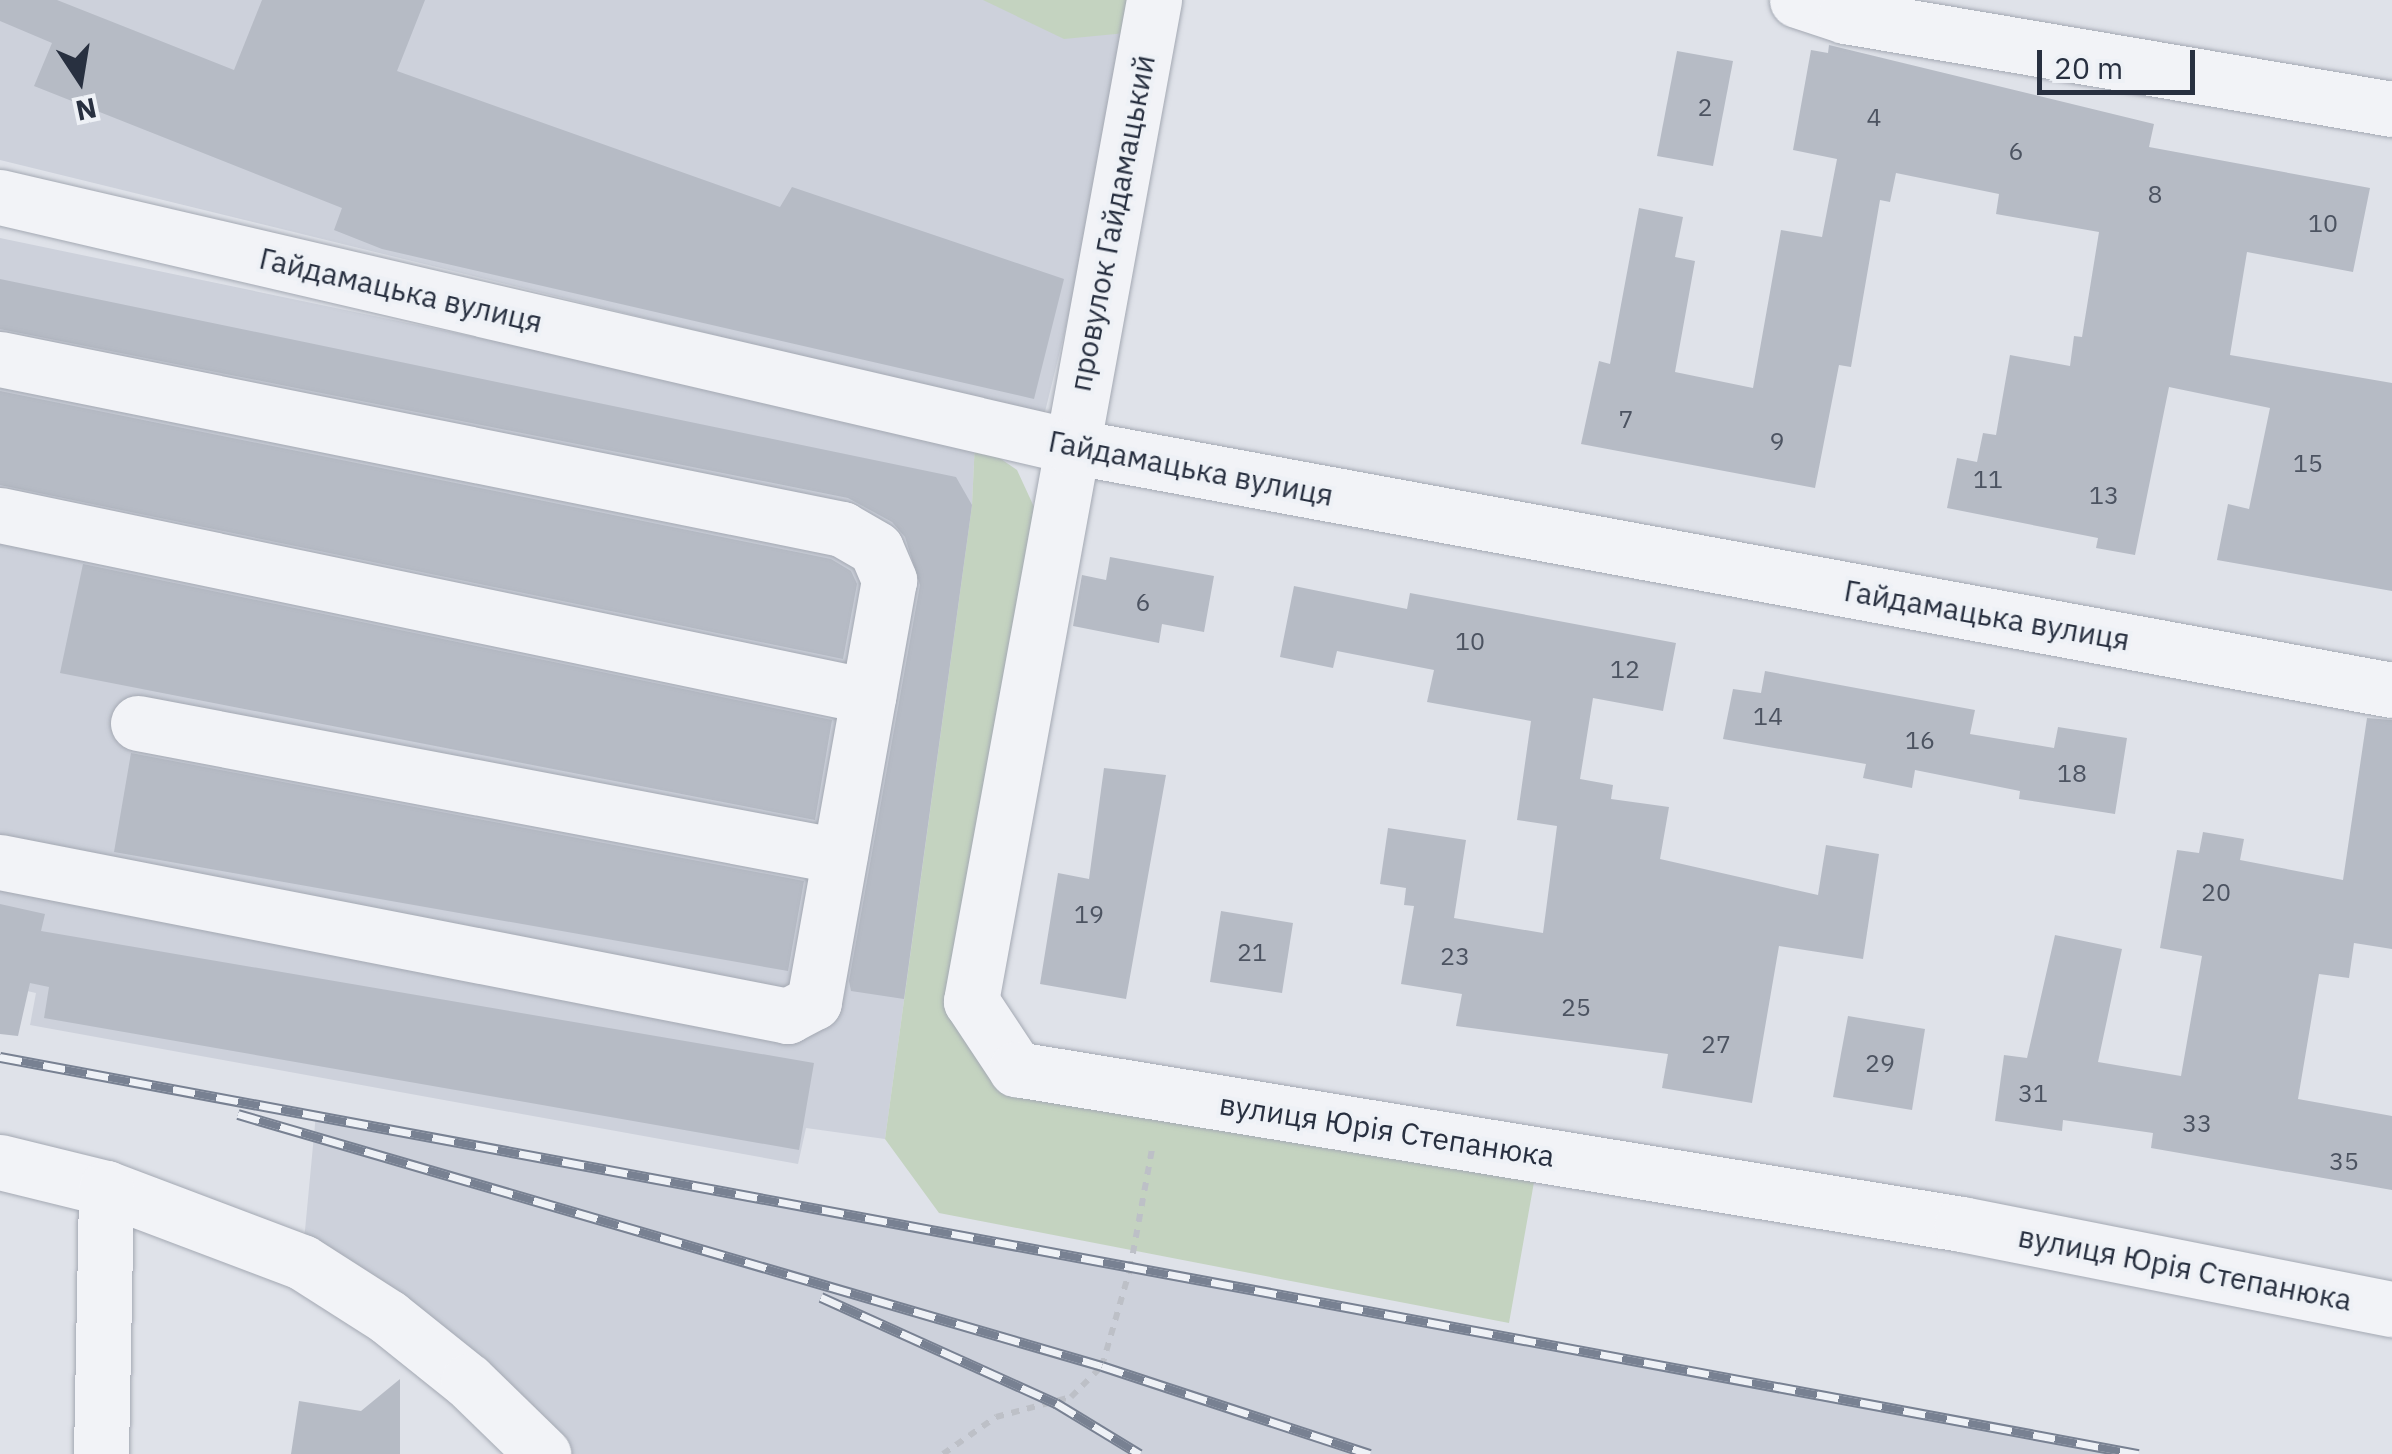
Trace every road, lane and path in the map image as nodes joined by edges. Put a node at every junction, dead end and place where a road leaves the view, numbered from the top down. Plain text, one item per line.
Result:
1 (1154, 0) edge
2 (1797, 0) edge
3 (2392, 109) edge
4 (0, 197) edge
5 (0, 358) edge
6 (1070, 446) junction
7 (0, 514) edge
8 (2392, 690) edge
9 (868, 696) junction
10 (138, 723) dead end
11 (840, 856) junction
12 (0, 862) edge
13 (1162, 1093) junction
14 (0, 1162) edge
15 (106, 1188) junction
16 (2392, 1309) edge
17 (102, 1454) edge
18 (543, 1454) edge
19 (943, 1454) edge

1 - 6 street, провулок Гайдамацький
2 - 3 street
4 - 6 street, Гайдамацька вулиця
5 - 9 street
6 - 8 street, Гайдамацька вулиця
6 - 13 street, вулиця Юрія Степанюка
7 - 9 street
9 - 11 street
10 - 11 street
11 - 12 street
13 - 16 street, вулиця Юрія Степанюка
13 - 19 path
14 - 15 street
15 - 17 street
15 - 18 street

